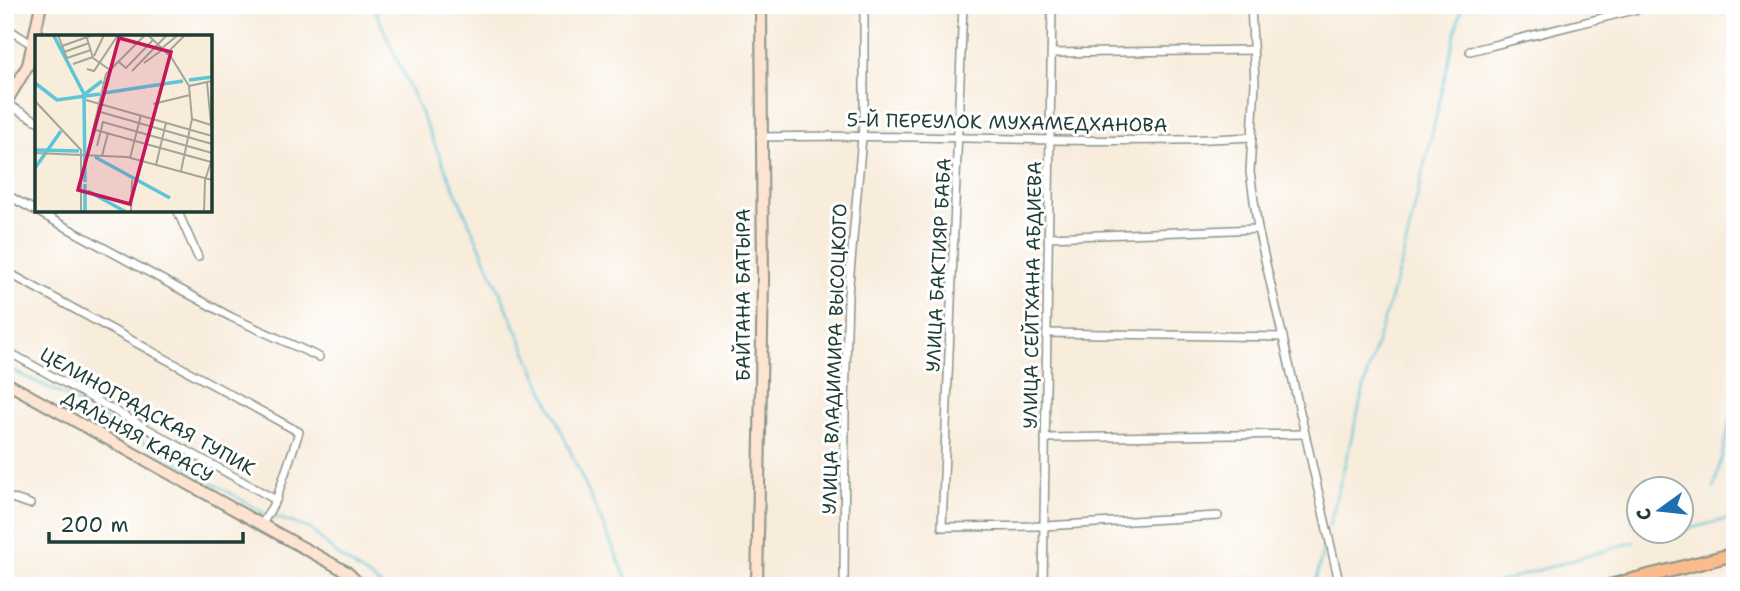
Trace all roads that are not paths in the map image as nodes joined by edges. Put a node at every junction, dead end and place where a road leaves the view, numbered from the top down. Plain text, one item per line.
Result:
1 (41, 5) edge
2 (761, 5) edge
3 (864, 5) edge
4 (963, 5) edge
5 (1052, 5) edge
6 (1251, 5) edge
7 (1654, 5) edge
8 (5, 27) edge
9 (33, 45) junction
10 (1253, 50) junction
11 (1470, 51) dead end
12 (1052, 53) junction
13 (5, 104) edge
14 (35, 120) edge
15 (861, 134) junction
16 (760, 137) junction
17 (1252, 137) junction
18 (960, 138) junction
19 (1050, 140) junction
20 (5, 194) edge
21 (35, 210) edge
22 (38, 212) edge
23 (178, 212) edge
24 (1258, 229) junction
25 (1048, 237) junction
26 (198, 257) dead end
27 (5, 271) edge
28 (1047, 332) junction
29 (1283, 337) junction
30 (5, 350) edge
31 (319, 357) dead end
32 (5, 382) edge
33 (1304, 434) junction
34 (1045, 438) junction
35 (5, 496) edge
36 (274, 502) junction
37 (30, 504) dead end
38 (1218, 516) dead end
39 (262, 524) junction
40 (1044, 526) junction
41 (1735, 554) edge
42 (361, 586) edge
43 (757, 586) edge
44 (844, 586) edge
45 (1043, 586) edge
46 (1340, 586) edge
47 (1609, 586) edge

1 - 9 street
2 - 16 street, БАЙТАНА БАТЫРА
3 - 15 street, УЛИЦА ВЛАДИМИРА ВЫСОЦКОГО
4 - 18 street, УЛИЦА БАКТИЯР БАБА
5 - 12 street, УЛИЦА СЕЙТХАНА АБДИЕВА
6 - 10 street
7 - 11 street
8 - 9 street
9 - 13 street
10 - 12 street
10 - 17 street
12 - 19 street, УЛИЦА СЕЙТХАНА АБДИЕВА
13 - 14 street
15 - 16 street, 5-Й ПЕРЕУЛОК МУХАМЕДХАНОВА
15 - 18 street, 5-Й ПЕРЕУЛОК МУХАМЕДХАНОВА
15 - 44 street, УЛИЦА ВЛАДИМИРА ВЫСОЦКОГО
16 - 43 street, БАЙТАНА БАТЫРА
17 - 19 street, 5-Й ПЕРЕУЛОК МУХАМЕДХАНОВА
17 - 24 street
18 - 19 street, 5-Й ПЕРЕУЛОК МУХАМЕДХАНОВА
18 - 40 street, УЛИЦА БАКТИЯР БАБА
19 - 25 street, УЛИЦА СЕЙТХАНА АБДИЕВА
20 - 21 street
22 - 31 street
23 - 26 street
24 - 25 street
24 - 29 street
25 - 28 street, УЛИЦА СЕЙТХАНА АБДИЕВА
27 - 36 street
28 - 29 street
28 - 34 street, УЛИЦА СЕЙТХАНА АБДИЕВА
29 - 33 street
30 - 36 street, ЦЕЛИНОГРАДСКАЯ ТУПИК
32 - 39 street, ДАЛЬНЯЯ КАРАСУ
33 - 34 street
33 - 46 street
34 - 40 street, УЛИЦА СЕЙТХАНА АБДИЕВА
35 - 37 street
36 - 39 street
38 - 40 street
39 - 42 street, ДАЛЬНЯЯ КАРАСУ
40 - 45 street, УЛИЦА СЕЙТХАНА АБДИЕВА
41 - 47 main road

